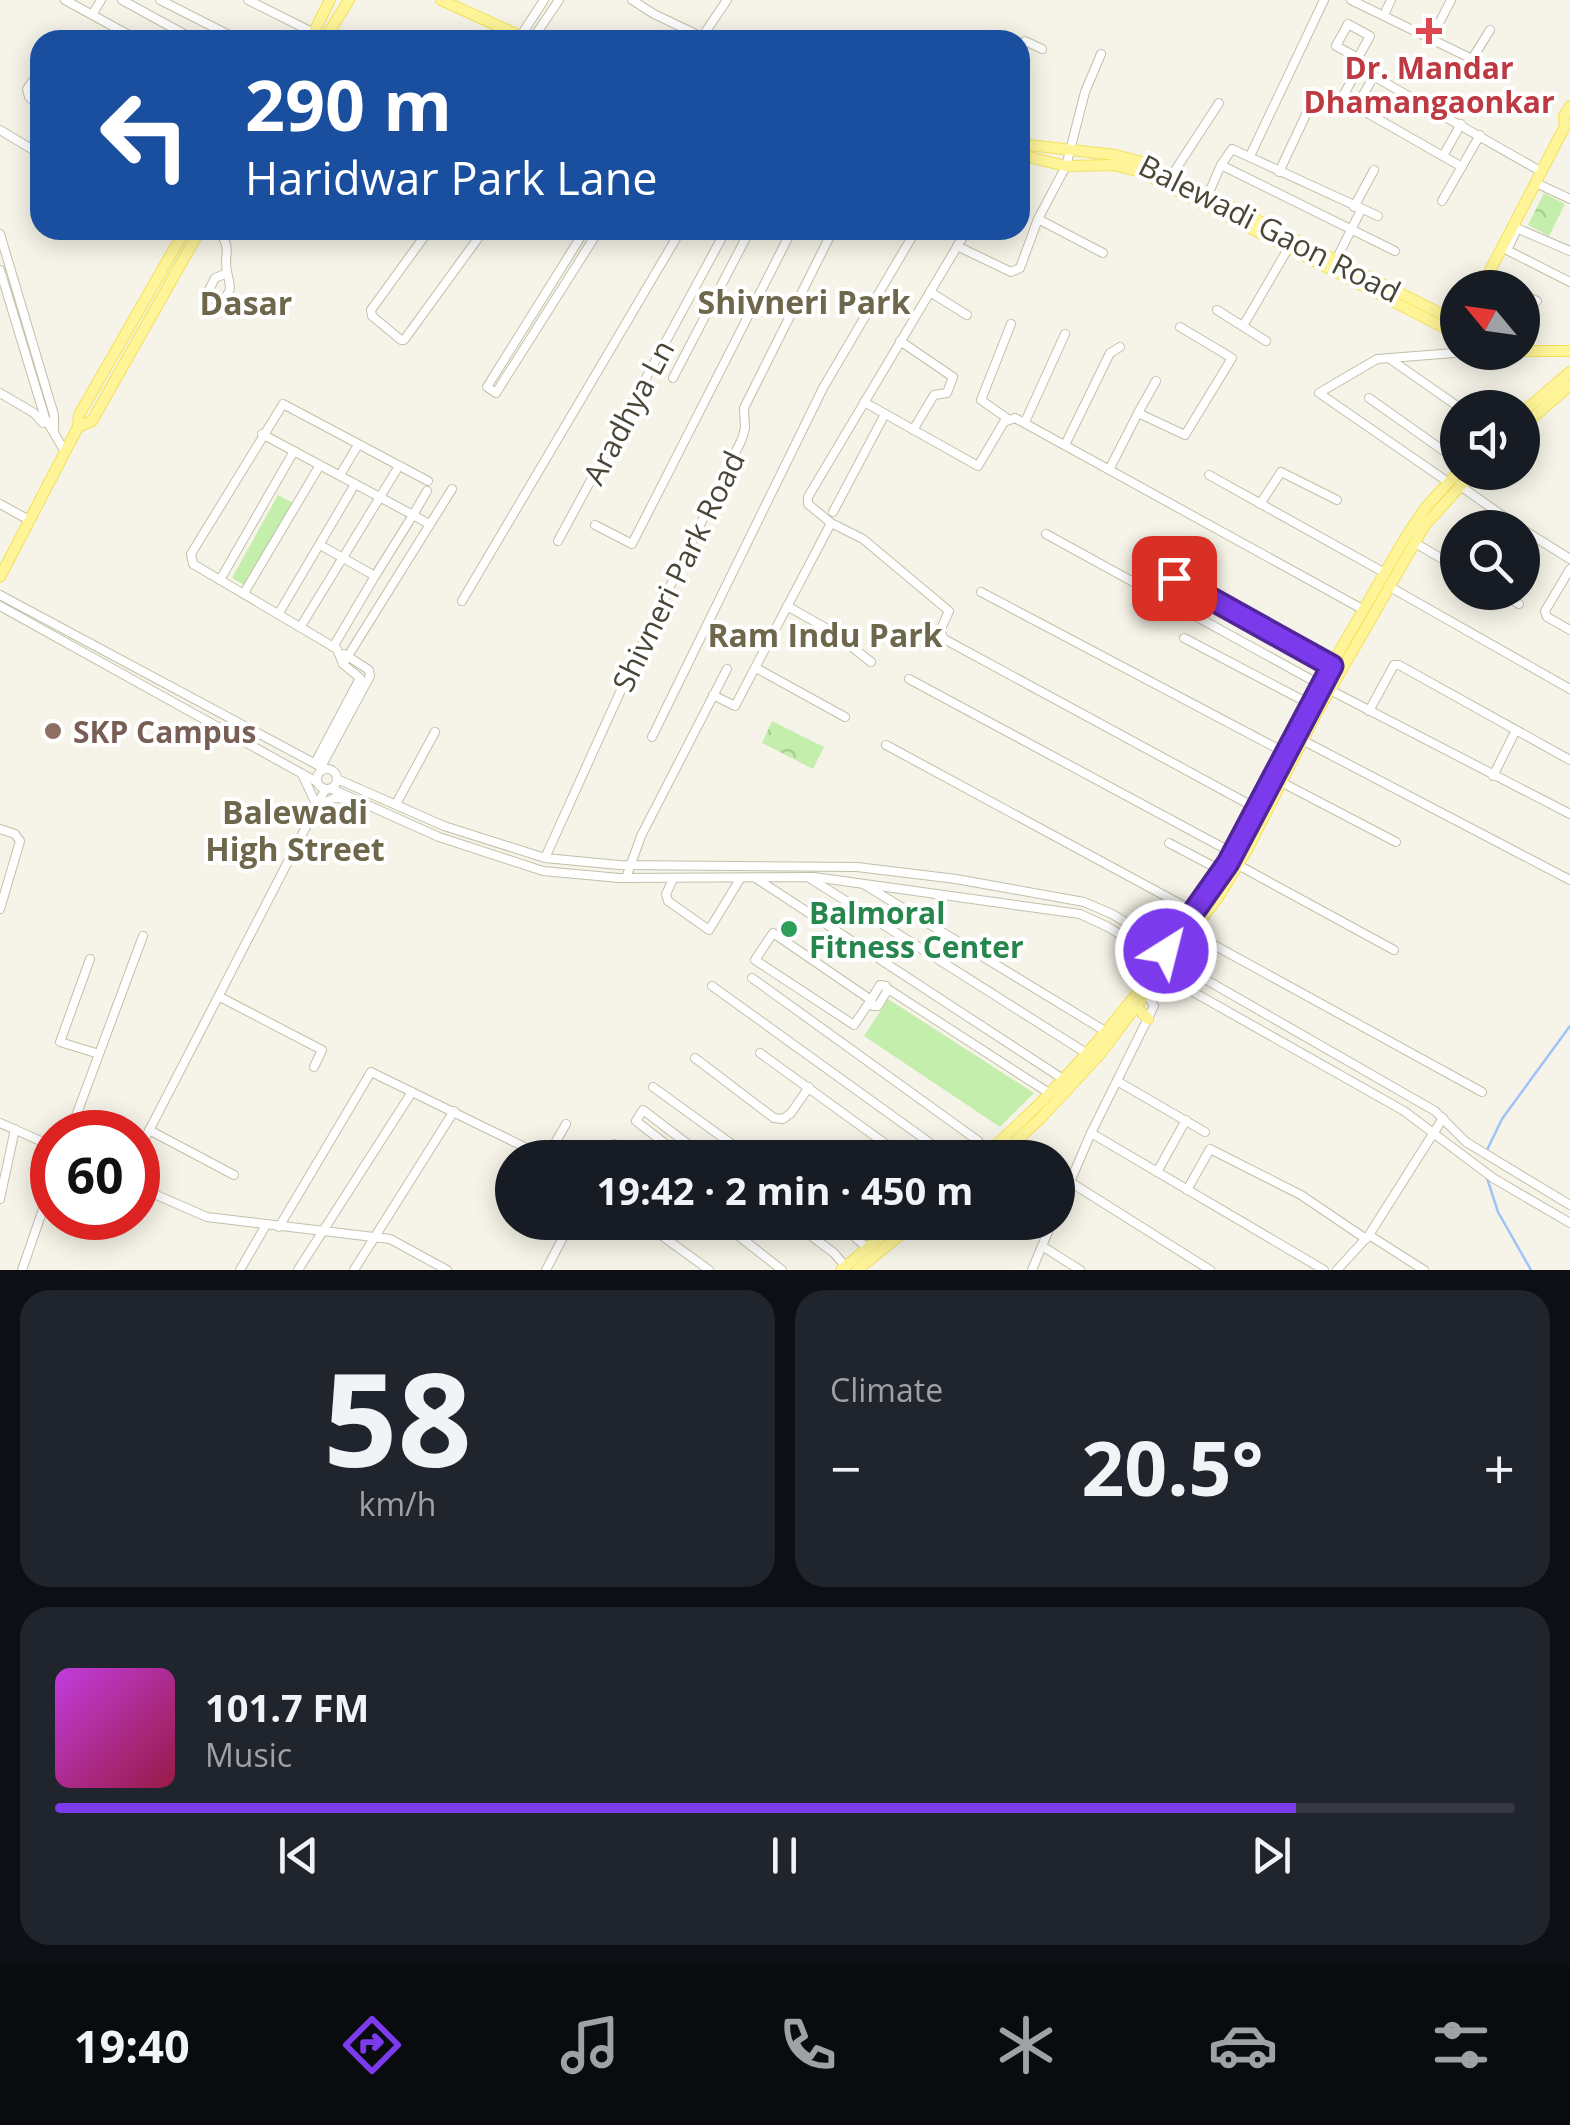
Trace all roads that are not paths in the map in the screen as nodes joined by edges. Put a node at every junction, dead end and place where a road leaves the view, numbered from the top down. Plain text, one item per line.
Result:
1 (65, 0) edge
2 (101, 0) edge
3 (122, 0) edge
4 (160, 0) edge
5 (248, 0) edge
6 (330, 0) edge
7 (433, 0) edge
8 (441, 0) edge
9 (544, 0) edge
10 (559, 0) edge
11 (632, 0) edge
12 (727, 0) edge
13 (1324, 0) edge
14 (1352, 0) edge
15 (1391, 0) edge
16 (1451, 0) edge
17 (346, 1) edge
18 (92, 15) junction
19 (1384, 16) junction
20 (120, 30) edge
21 (175, 30) edge
22 (219, 30) edge
23 (301, 30) edge
24 (315, 30) edge
25 (330, 30) edge
26 (502, 30) edge
27 (504, 30) edge
28 (528, 30) edge
29 (531, 30) edge
30 (685, 30) edge
31 (706, 30) edge
32 (1490, 30) dead end
33 (1431, 39) junction
34 (1030, 43) edge
35 (1042, 49) dead end
36 (1101, 54) dead end
37 (1359, 63) junction
38 (1374, 76) junction
39 (1219, 102) dead end
40 (1311, 104) dead end
41 (1355, 106) dead end
42 (1568, 118) edge
43 (1462, 124) junction
44 (0, 130) edge
45 (1480, 135) junction
46 (1030, 145) edge
47 (30, 148) edge
48 (1069, 150) junction
49 (1250, 156) junction
50 (1442, 156) junction
51 (1030, 157) edge
52 (1221, 165) junction
53 (1066, 166) junction
54 (1462, 167) junction
55 (1374, 170) dead end
56 (1279, 172) junction
57 (1172, 175) junction
58 (1539, 177) junction
59 (1206, 199) junction
60 (1570, 199) edge
61 (1442, 200) dead end
62 (1358, 208) junction
63 (1378, 216) dead end
64 (1038, 219) junction
65 (1515, 228) junction
66 (1350, 229) junction
67 (0, 234) edge
68 (179, 240) edge
69 (194, 240) edge
70 (225, 240) edge
71 (422, 240) edge
72 (477, 240) edge
73 (579, 240) edge
74 (593, 240) edge
75 (675, 240) edge
76 (721, 240) edge
77 (745, 240) edge
78 (787, 240) edge
79 (828, 240) edge
80 (910, 240) edge
81 (961, 240) edge
82 (957, 246) junction
83 (1289, 248) junction
84 (1395, 251) dead end
85 (1570, 251) edge
86 (1103, 253) dead end
87 (1334, 265) junction
88 (0, 270) edge
89 (1491, 270) edge
90 (227, 272) dead end
91 (1570, 282) edge
92 (930, 292) junction
93 (1217, 310) dead end
94 (967, 315) dead end
95 (1440, 320) edge
96 (1011, 324) dead end
97 (1180, 326) dead end
98 (1243, 326) junction
99 (1065, 334) dead end
100 (900, 340) junction
101 (1266, 342) dead end
102 (1120, 347) dead end
103 (1540, 351) edge
104 (1570, 351) edge
105 (1440, 354) edge
106 (1388, 358) junction
107 (1570, 372) edge
108 (673, 378) dead end
109 (1156, 381) dead end
110 (1569, 387) edge
111 (0, 393) edge
112 (1440, 394) edge
113 (1369, 398) dead end
114 (1540, 398) edge
115 (864, 402) junction
116 (1138, 412) junction
117 (1540, 412) edge
118 (885, 414) junction
119 (1008, 418) junction
120 (1025, 422) junction
121 (78, 427) junction
122 (54, 430) junction
123 (912, 430) junction
124 (262, 434) junction
125 (358, 445) junction
126 (1065, 445) junction
127 (1440, 448) edge
128 (64, 450) junction
129 (294, 451) junction
130 (320, 465) junction
131 (399, 466) junction
132 (1109, 470) junction
133 (1210, 475) dead end
134 (1440, 475) edge
135 (340, 476) junction
136 (356, 484) junction
137 (452, 489) dead end
138 (1448, 490) edge
139 (1450, 490) edge
140 (1463, 490) edge
141 (381, 498) junction
142 (1337, 500) dead end
143 (0, 504) edge
144 (1260, 504) junction
145 (1494, 510) edge
146 (832, 512) dead end
147 (413, 515) junction
148 (29, 520) junction
149 (831, 523) junction
150 (430, 524) junction
151 (596, 525) dead end
152 (1046, 534) dead end
153 (1540, 540) edge
154 (558, 541) dead end
155 (1415, 543) junction
156 (320, 545) junction
157 (344, 558) junction
158 (1440, 558) edge
159 (1570, 559) edge
160 (1570, 569) edge
161 (1385, 572) junction
162 (375, 576) junction
163 (0, 577) edge
164 (1174, 578) dead end
165 (220, 580) junction
166 (1390, 587) junction
167 (981, 592) dead end
168 (244, 594) junction
169 (0, 595) edge
170 (462, 602) dead end
171 (0, 606) edge
172 (787, 606) junction
173 (1364, 610) junction
174 (279, 614) junction
175 (301, 626) junction
176 (1570, 630) edge
177 (1184, 638) dead end
178 (341, 655) junction
179 (870, 662) dead end
180 (1332, 666) junction
181 (756, 668) junction
182 (727, 670) dead end
183 (370, 672) junction
184 (360, 678) junction
185 (909, 680) dead end
186 (1326, 688) junction
187 (1570, 689) edge
188 (713, 695) junction
189 (1310, 704) junction
190 (1368, 711) junction
191 (844, 716) dead end
192 (1516, 730) junction
193 (434, 732) dead end
194 (652, 737) dead end
195 (1302, 740) junction
196 (886, 745) dead end
197 (1284, 760) junction
198 (1570, 760) edge
199 (321, 767) junction
200 (300, 771) junction
201 (1493, 776) junction
202 (337, 778) junction
203 (317, 782) junction
204 (1281, 782) junction
205 (328, 789) junction
206 (358, 801) junction
207 (396, 804) junction
208 (317, 806) junction
209 (1256, 808) junction
210 (1570, 814) edge
211 (0, 829) edge
212 (1396, 842) dead end
213 (1168, 843) dead end
214 (1233, 853) junction
215 (546, 858) junction
216 (598, 864) junction
217 (629, 865) junction
218 (1238, 865) junction
219 (1222, 871) junction
220 (597, 877) junction
221 (626, 878) junction
222 (808, 878) junction
223 (673, 879) junction
224 (740, 879) junction
225 (756, 879) junction
226 (1570, 880) edge
227 (860, 881) junction
228 (0, 909) edge
229 (1195, 912) junction
230 (1192, 933) junction
231 (143, 936) dead end
232 (1394, 950) dead end
233 (1170, 955) junction
234 (90, 959) dead end
235 (1162, 965) junction
236 (752, 978) dead end
237 (712, 986) dead end
238 (1146, 994) junction
239 (220, 997) junction
240 (871, 1000) junction
241 (1137, 1006) junction
242 (1148, 1019) junction
243 (1105, 1031) junction
244 (760, 1053) dead end
245 (100, 1054) junction
246 (1086, 1054) junction
247 (695, 1058) dead end
248 (314, 1067) dead end
249 (1063, 1079) junction
250 (1117, 1081) junction
251 (653, 1087) dead end
252 (809, 1088) junction
253 (412, 1092) junction
254 (1482, 1092) dead end
255 (1049, 1093) junction
256 (78, 1110) edge
257 (160, 1110) edge
258 (454, 1111) junction
259 (1443, 1118) junction
260 (1186, 1120) junction
261 (0, 1123) edge
262 (566, 1124) dead end
263 (15, 1129) junction
264 (1205, 1132) dead end
265 (1434, 1132) junction
266 (1091, 1133) junction
267 (30, 1136) edge
268 (160, 1136) edge
269 (513, 1140) edge
270 (557, 1140) edge
271 (726, 1140) edge
272 (881, 1140) edge
273 (926, 1140) edge
274 (977, 1140) edge
275 (1004, 1140) edge
276 (1010, 1140) edge
277 (685, 1142) joint
278 (1075, 1170) edge
279 (1157, 1172) junction
280 (234, 1175) dead end
281 (1075, 1185) edge
282 (1188, 1190) junction
283 (160, 1196) edge
284 (0, 1199) edge
285 (1570, 1205) edge
286 (1570, 1223) edge
287 (266, 1225) junction
288 (280, 1227) junction
289 (323, 1231) junction
290 (374, 1236) junction
291 (1368, 1237) junction
292 (32, 1240) edge
293 (562, 1240) edge
294 (668, 1240) edge
295 (744, 1240) edge
296 (817, 1240) edge
297 (858, 1240) edge
298 (877, 1240) edge
299 (890, 1240) edge
300 (1044, 1240) edge
301 (1042, 1246) junction
302 (867, 1248) junction
303 (847, 1269) edge
304 (22, 1270) edge
305 (240, 1270) edge
306 (298, 1270) edge
307 (354, 1270) edge
308 (447, 1270) edge
309 (546, 1270) edge
310 (709, 1270) edge
311 (782, 1270) edge
312 (1032, 1270) edge
313 (1080, 1270) edge
314 (1210, 1270) edge
315 (1324, 1270) edge
316 (1336, 1270) edge
317 (1424, 1270) edge

1 - 18 street
2 - 18 street
3 - 21 street
4 - 22 street
5 - 23 street
6 - 24 main road
7 - 26 main road
8 - 27 main road
9 - 28 street
10 - 29 street
11 - 30 street
12 - 31 street
13 - 49 street
14 - 19 street
15 - 19 street
16 - 33 street
17 - 25 main road
18 - 20 street
19 - 33 street
32 - 33 street
34 - 35 street
36 - 48 street
37 - 37 street
37 - 38 street
37 - 38 street
38 - 43 street
39 - 57 street
40 - 56 street
41 - 50 street
42 - 58 main road
43 - 45 street
43 - 50 street
44 - 47 street
45 - 54 street
45 - 58 street
46 - 48 main road, Balewadi Gaon Road
48 - 53 street
48 - 57 main road, Balewadi Gaon Road
49 - 52 street
49 - 56 street
50 - 54 street
51 - 53 main road, Balewadi Gaon Road
52 - 59 street
52 - 66 street
53 - 59 main road, Balewadi Gaon Road
53 - 64 street
54 - 61 street
55 - 62 street
56 - 62 street
57 - 59 main road, Balewadi Gaon Road
58 - 60 street
58 - 65 main road
59 - 83 main road, Balewadi Gaon Road
59 - 87 main road, Balewadi Gaon Road
62 - 63 street
62 - 66 street
64 - 82 street
64 - 86 street
65 - 85 street
65 - 89 main road
65 - 91 street
66 - 84 street
66 - 87 street
67 - 122 street
68 - 121 main road
69 - 121 main road
70 - 90 street
71 - 72 street
73 - 74 street
75 - 170 street
76 - 154 street, Aradhya Ln
77 - 108 street
78 - 151 street
79 - 215 street, Shivneri Park Road
80 - 194 street
81 - 82 street
82 - 92 street
83 - 87 main road, Balewadi Gaon Road
83 - 98 street
87 - 95 main road, Balewadi Gaon Road
88 - 122 street
92 - 94 street
92 - 100 street
93 - 98 street
96 - 119 street
97 - 116 street
98 - 101 street
99 - 120 street
100 - 115 street
100 - 123 street
102 - 126 street
103 - 104 main road
105 - 106 street
106 - 112 street
106 - 134 street
107 - 114 main road
109 - 116 street
110 - 117 main road
111 - 128 street
113 - 127 street
115 - 118 street
115 - 149 street
116 - 132 street
118 - 123 street
118 - 146 street
119 - 120 street
119 - 123 street
120 - 126 street
121 - 128 main road
122 - 128 street
124 - 125 street
124 - 129 street
124 - 165 street
125 - 131 street
125 - 135 street
126 - 132 street
128 - 148 main road
129 - 130 street
129 - 165 street
130 - 135 street
130 - 168 street
131 - 141 street
131 - 147 street
132 - 173 street
133 - 144 street
135 - 136 street
136 - 141 street
136 - 156 street
137 - 150 street
138 - 161 main road
139 - 155 main road
140 - 145 street
141 - 147 street
141 - 157 street
142 - 144 street
143 - 148 street
144 - 161 street
147 - 150 street
147 - 162 street
148 - 163 main road
149 - 172 street
149 - 209 street
150 - 178 street
152 - 186 street
153 - 159 street
155 - 158 street
155 - 166 main road
156 - 157 street
156 - 174 street
157 - 162 street
157 - 175 street
160 - 176 street
161 - 173 main road
162 - 178 street
164 - 180 street
165 - 168 street
166 - 186 main road
166 - 187 street
167 - 197 street
168 - 174 street
169 - 199 street
171 - 200 street
172 - 179 street
172 - 181 street
173 - 180 main road
174 - 175 street
175 - 178 street
177 - 189 street
178 - 183 street
178 - 184 street
180 - 186 main road
181 - 188 street
181 - 191 street
182 - 188 street
183 - 184 street
183 - 199 street
184 - 199 street
185 - 214 street
186 - 189 main road
186 - 190 street
186 - 195 main road
188 - 217 street
189 - 197 main road
190 - 192 street
190 - 201 street
192 - 198 street
192 - 201 street
193 - 207 street
195 - 197 main road
195 - 226 street
196 - 229 street
197 - 204 main road
197 - 209 main road
199 - 202 street
199 - 203 street
200 - 203 street
200 - 208 street
201 - 210 street
202 - 205 street
202 - 207 street
203 - 205 street
204 - 212 street
204 - 218 main road
205 - 206 street
205 - 208 street
206 - 208 street
206 - 220 street
207 - 215 street
208 - 239 street
209 - 214 main road
211 - 228 street
213 - 219 street
214 - 219 main road
215 - 216 street
216 - 217 street
216 - 220 street
217 - 221 street
217 - 233 street
218 - 230 main road
218 - 232 street
219 - 229 main road
220 - 221 street
221 - 223 street
222 - 225 street
222 - 227 street
222 - 246 street
223 - 224 street
223 - 224 street
224 - 225 street
225 - 249 street
227 - 235 street
227 - 243 street
229 - 233 main road
230 - 233 main road
230 - 254 street
231 - 245 street
233 - 235 main road
233 - 259 street
234 - 245 street
235 - 238 main road
235 - 243 main road
235 - 265 street
236 - 274 street
237 - 273 street
238 - 241 main road
238 - 242 street
239 - 248 street
239 - 257 street
240 - 240 street
240 - 255 street
241 - 242 main road
241 - 276 main road
242 - 250 street
243 - 246 main road
244 - 252 street
245 - 256 street
246 - 249 main road
247 - 252 street
249 - 255 main road
250 - 260 street
250 - 266 street
251 - 271 street
252 - 272 street
253 - 258 street
253 - 288 street
253 - 289 street
255 - 275 main road
258 - 269 street
258 - 290 street
259 - 265 street
259 - 285 street
260 - 264 street
260 - 279 street
261 - 263 street
262 - 270 street
263 - 267 street
263 - 284 street
265 - 286 street
265 - 291 street
266 - 278 street
266 - 279 street
268 - 280 street
277 - 277 street
279 - 282 street
281 - 314 street
282 - 291 street
282 - 315 street
283 - 287 street
287 - 288 street
287 - 305 street
288 - 289 street
289 - 290 street
289 - 306 street
290 - 307 street
290 - 308 street
291 - 316 street
291 - 317 street
292 - 304 street
293 - 309 street
294 - 310 street
295 - 311 street
296 - 303 street
297 - 302 street
298 - 302 main road
299 - 303 main road
300 - 301 street
301 - 312 street
301 - 313 street
302 - 303 main road

